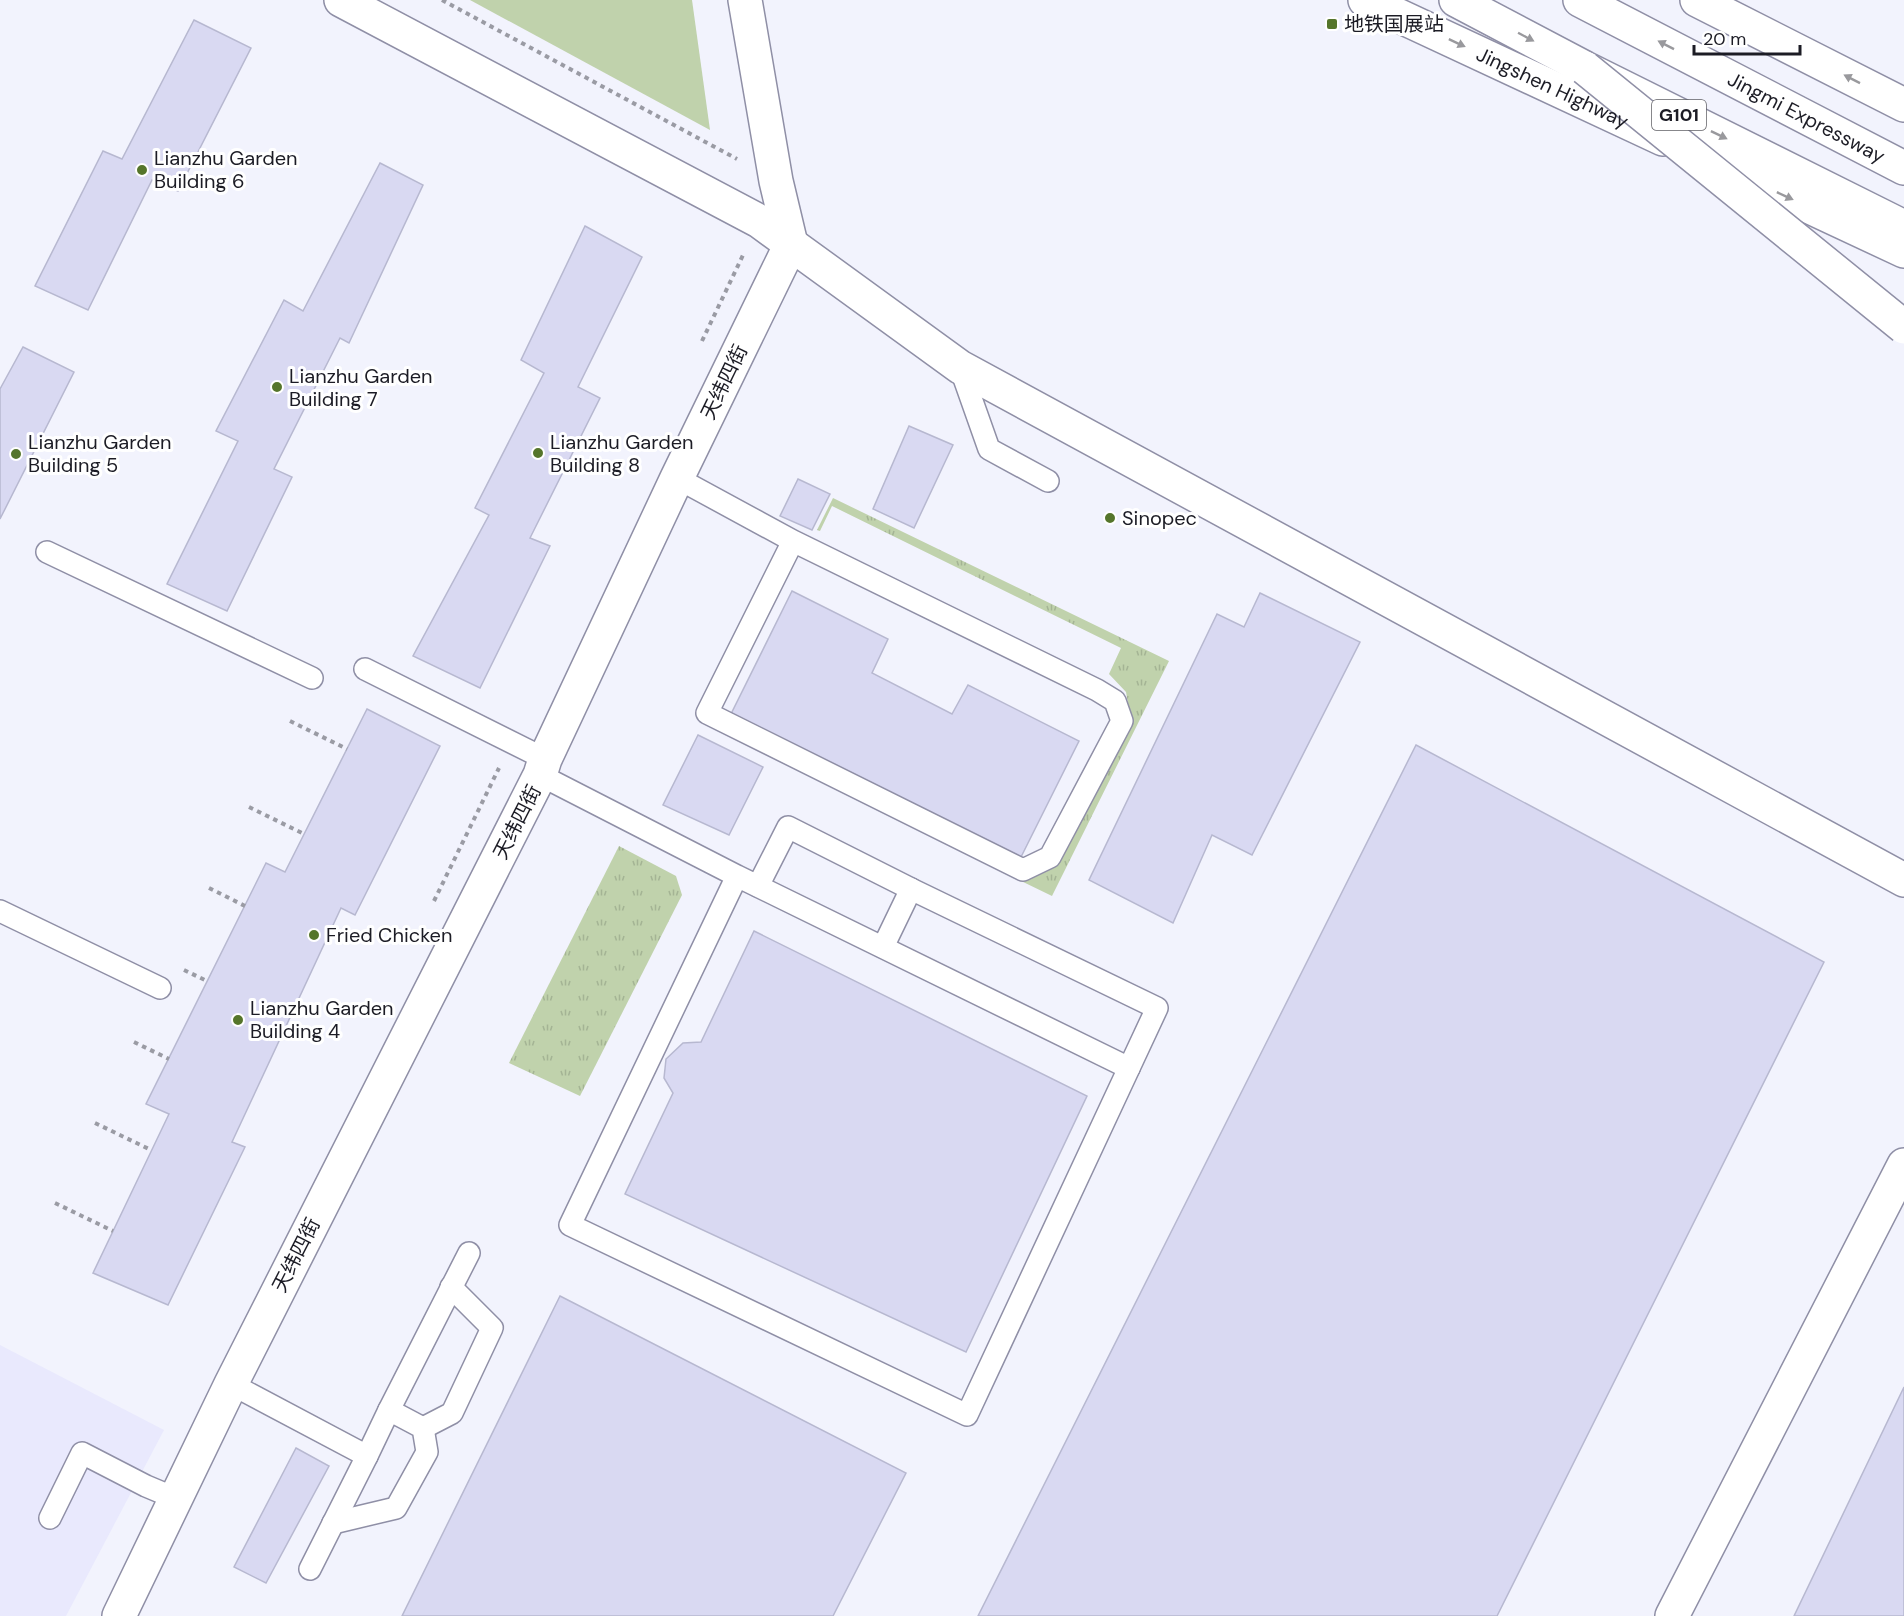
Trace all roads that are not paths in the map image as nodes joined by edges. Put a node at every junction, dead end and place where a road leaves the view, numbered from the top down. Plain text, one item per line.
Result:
1 (341, 0) edge
2 (745, 0) edge
3 (1365, 0) edge
4 (1456, 0) edge
5 (1580, 0) edge
6 (1697, 0) edge
7 (1584, 68) junction
8 (1904, 105) edge
9 (1904, 168) edge
10 (1904, 227) edge
11 (791, 244) junction
12 (1904, 251) edge
13 (1904, 327) edge
14 (960, 367) junction
15 (677, 478) junction
16 (1048, 481) dead end
17 (793, 541) junction
18 (47, 552) dead end
19 (365, 669) dead end
20 (312, 678) dead end
21 (543, 767) junction
22 (737, 876) junction
23 (1904, 880) edge
24 (758, 886) junction
25 (911, 890) junction
26 (0, 911) edge
27 (883, 947) junction
28 (160, 988) dead end
29 (1129, 1068) junction
30 (1901, 1178) edge
31 (469, 1253) dead end
32 (451, 1287) junction
33 (231, 1384) junction
34 (389, 1410) junction
35 (423, 1428) junction
36 (367, 1456) junction
37 (177, 1499) junction
38 (50, 1518) dead end
39 (333, 1522) junction
40 (310, 1569) dead end
41 (119, 1616) edge
42 (1672, 1616) edge

1 - 11 main road
2 - 11 main road
3 -> 12 main road, Jingshen Highway / G101
4 -> 7 main road, G101
9 -> 5 main road, Jingmi Expressway
8 -> 6 main road
7 -> 10 main road, G101, bridge
7 - 13 main road, bridge
11 - 14 main road
11 - 15 main road, 天纬四街
14 - 16 lane
14 - 23 main road
15 - 17 lane
15 - 21 main road, 天纬四街
17 - 17 lane
18 - 20 lane
19 - 21 lane
21 - 22 lane
21 - 33 main road, 天纬四街
22 - 24 lane
22 - 29 lane
24 - 25 lane
24 - 27 lane
25 - 27 lane
25 - 29 lane
26 - 28 lane
27 - 29 lane
30 - 42 main road
31 - 32 lane
32 - 34 lane
32 - 35 lane
33 - 36 lane
33 - 37 main road, 天纬四街
34 - 35 lane
34 - 36 lane
35 - 39 lane
36 - 39 lane
37 - 38 lane
37 - 41 main road, 天纬四街
39 - 40 lane

